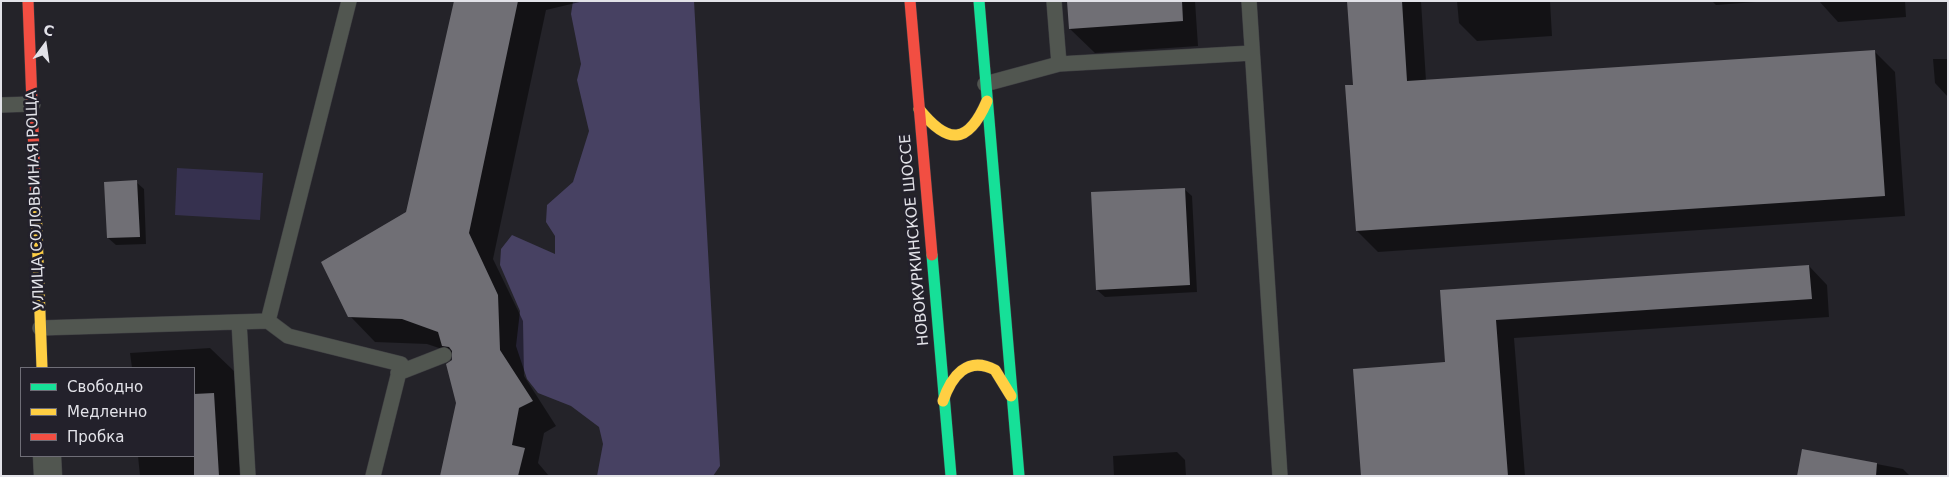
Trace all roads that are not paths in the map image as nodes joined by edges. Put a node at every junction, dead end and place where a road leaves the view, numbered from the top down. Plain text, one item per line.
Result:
1 (28, 1) edge
2 (350, 1) edge
3 (910, 1) edge
4 (979, 1) edge
5 (1054, 1) edge
6 (1249, 1) edge
7 (1252, 53) junction
8 (1059, 64) junction
9 (985, 84) junction
10 (987, 101) junction
11 (33, 104) junction
12 (1, 105) edge
13 (919, 109) junction
14 (239, 322) junction
15 (268, 322) junction
16 (40, 328) junction
17 (444, 355) dead end
18 (42, 367) edge
19 (398, 373) junction
20 (1011, 396) junction
21 (943, 401) junction
22 (47, 457) edge
23 (48, 476) edge
24 (248, 476) edge
25 (373, 476) edge
26 (951, 476) edge
27 (1019, 476) edge
28 (1280, 476) edge

1 - 11 main road, УЛИЦА СОЛОВЬИНАЯ РОЩА
2 - 15 lane
3 - 13 main road, НОВОКУРКИНСКОЕ ШОССЕ
4 - 9 main road
5 - 8 lane
6 - 7 lane
7 - 8 lane
7 - 28 lane
8 - 9 lane
9 - 10 main road
10 - 13 main road
10 - 20 main road
11 - 12 lane
11 - 16 main road, УЛИЦА СОЛОВЬИНАЯ РОЩА
13 - 21 main road, НОВОКУРКИНСКОЕ ШОССЕ
14 - 15 lane
14 - 16 lane
14 - 24 lane
15 - 19 lane
16 - 18 main road, УЛИЦА СОЛОВЬИНАЯ РОЩА
17 - 19 lane
19 - 25 lane
20 - 21 main road
20 - 27 main road
21 - 26 main road, НОВОКУРКИНСКОЕ ШОССЕ
22 - 23 street

